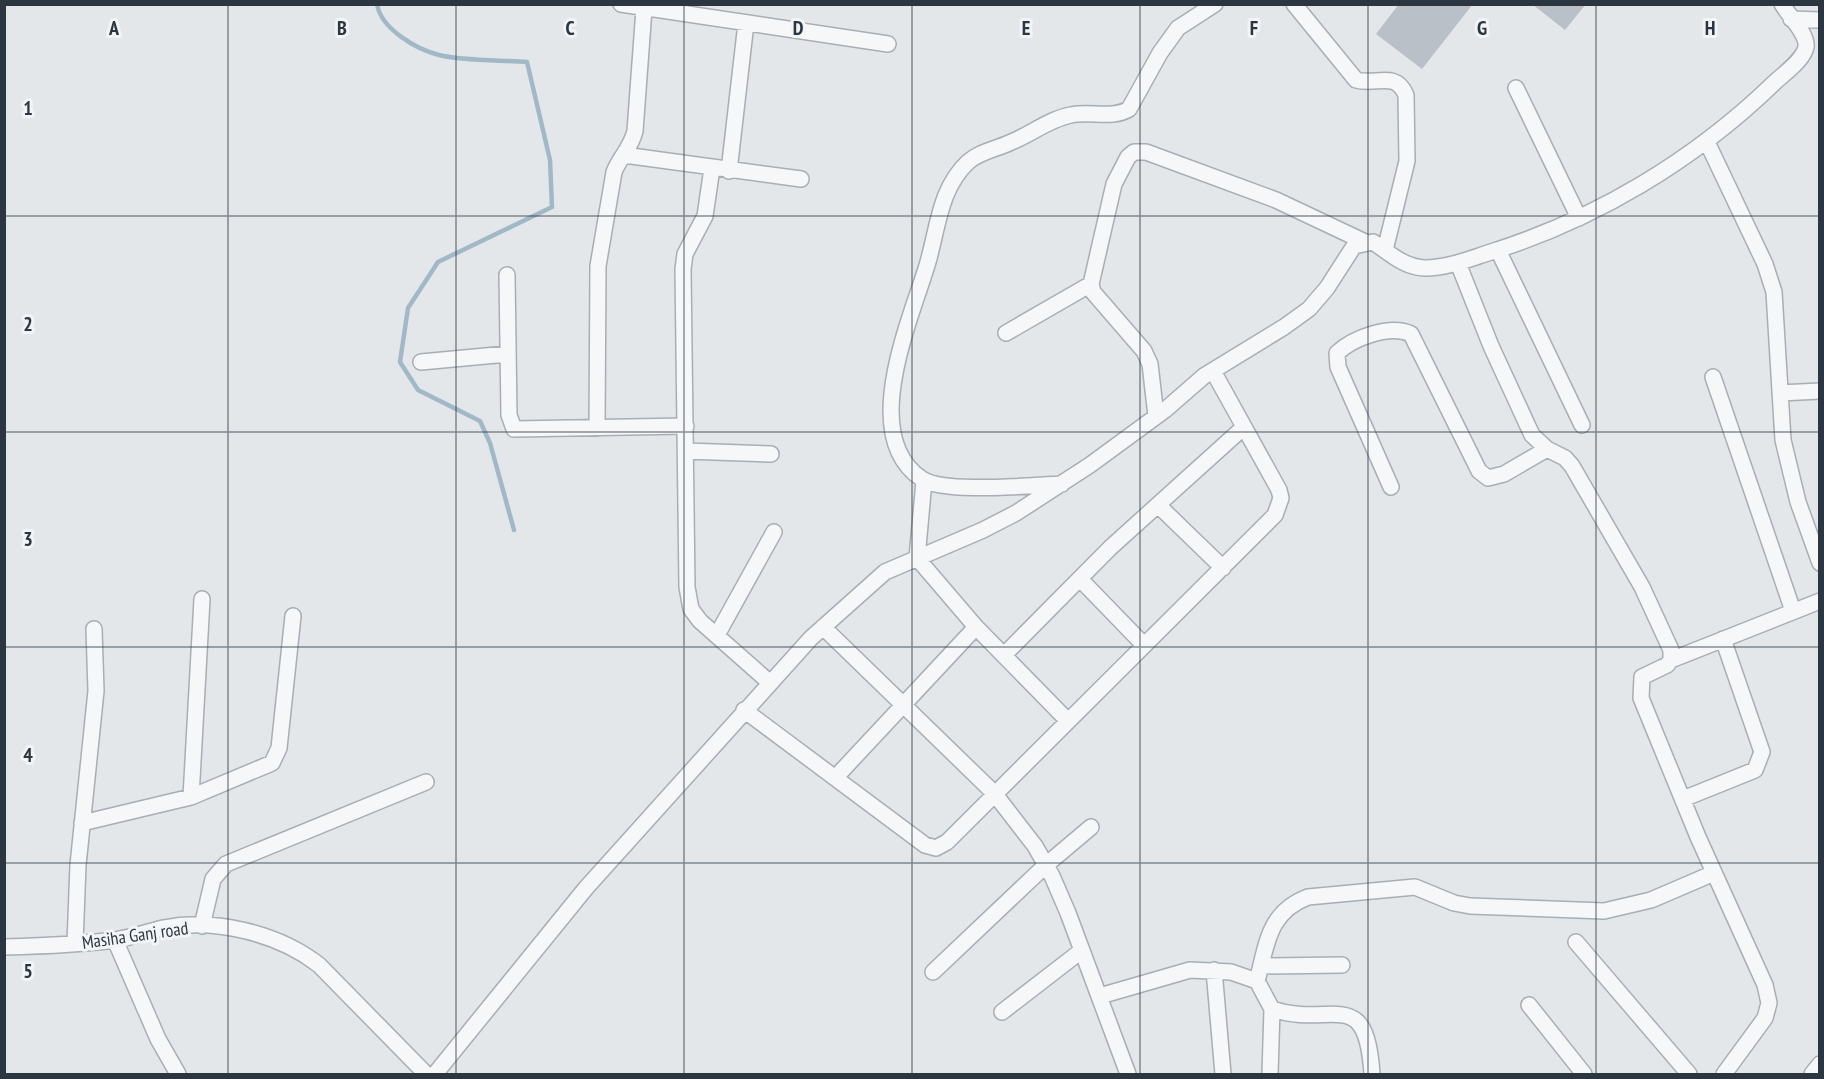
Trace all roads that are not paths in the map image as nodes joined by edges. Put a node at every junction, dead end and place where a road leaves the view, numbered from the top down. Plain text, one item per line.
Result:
1 (621, 4) edge
2 (1215, 4) edge
3 (1294, 4) edge
4 (645, 9) junction
5 (1787, 9) edge
6 (1820, 20) edge
7 (746, 23) junction
8 (888, 44) dead end
9 (1516, 88) dead end
10 (1707, 142) junction
11 (624, 155) junction
12 (712, 168) junction
13 (729, 171) junction
14 (801, 180) dead end
15 (1579, 218) junction
16 (1365, 242) junction
17 (1385, 250) junction
18 (1498, 250) junction
19 (1458, 263) junction
20 (507, 275) dead end
21 (1091, 284) junction
22 (1006, 333) dead end
23 (507, 354) junction
24 (421, 362) dead end
25 (1213, 371) junction
26 (1713, 377) dead end
27 (1820, 392) edge
28 (1780, 393) junction
29 (1156, 416) junction
30 (1582, 425) dead end
31 (686, 426) junction
32 (1244, 427) junction
33 (597, 428) junction
34 (1547, 449) junction
35 (686, 451) junction
36 (771, 454) dead end
37 (924, 481) junction
38 (1062, 484) junction
39 (1391, 487) dead end
40 (1158, 505) junction
41 (774, 532) dead end
42 (916, 558) junction
43 (1820, 564) edge
44 (1223, 568) junction
45 (1080, 579) junction
46 (202, 599) dead end
47 (1820, 601) edge
48 (1793, 611) junction
49 (293, 616) dead end
50 (823, 627) junction
51 (976, 627) junction
52 (94, 628) dead end
53 (717, 635) junction
54 (1723, 639) junction
55 (1143, 644) junction
56 (1004, 655) junction
57 (1671, 660) junction
58 (769, 682) junction
59 (903, 705) junction
60 (744, 710) junction
61 (1067, 720) junction
62 (835, 778) junction
63 (426, 782) dead end
64 (994, 793) junction
65 (191, 797) junction
66 (1683, 799) junction
67 (82, 823) junction
68 (1090, 827) dead end
69 (1046, 865) junction
70 (1714, 873) junction
71 (202, 926) junction
72 (115, 940) junction
73 (1576, 942) dead end
74 (75, 943) junction
75 (4, 947) edge
76 (1081, 951) junction
77 (1342, 965) dead end
78 (1261, 966) junction
79 (1214, 970) junction
80 (933, 972) dead end
81 (1257, 981) junction
82 (1100, 996) junction
83 (1529, 1005) dead end
84 (1272, 1010) junction
85 (1002, 1012) dead end
86 (1820, 1064) edge
87 (178, 1074) edge
88 (426, 1074) edge
89 (435, 1074) edge
90 (1128, 1074) edge
91 (1223, 1074) edge
92 (1270, 1074) edge
93 (1371, 1074) edge
94 (1584, 1074) edge
95 (1689, 1074) edge
96 (1724, 1074) edge
97 (1812, 1074) edge

1 - 4 street
2 - 37 street
3 - 17 street
4 - 7 street
4 - 11 street
5 - 6 street
5 - 10 street
7 - 8 street
7 - 13 street
9 - 15 street
10 - 15 street
10 - 28 street
11 - 12 street
11 - 33 street
12 - 13 street
12 - 31 street
13 - 14 street
15 - 18 street
16 - 17 street
16 - 21 street
16 - 25 street
17 - 19 street
18 - 19 street
18 - 30 street
19 - 34 street
20 - 23 street
21 - 22 street
21 - 29 street
23 - 24 street
23 - 33 street
25 - 29 street
25 - 32 street
26 - 48 street
27 - 28 street
28 - 43 street
29 - 38 street
31 - 33 street
31 - 35 street
32 - 40 street
32 - 44 street
34 - 39 street
34 - 57 street
35 - 36 street
35 - 53 street
37 - 38 street
37 - 42 street
38 - 42 street
40 - 44 street
40 - 45 street
41 - 53 street
42 - 50 street
42 - 51 street
44 - 55 street
45 - 55 street
45 - 56 street
46 - 65 street
47 - 48 street
48 - 54 street
49 - 65 street
50 - 58 street
50 - 59 street
51 - 56 street
51 - 59 street
52 - 67 street
53 - 58 street
54 - 57 street
54 - 66 street
55 - 61 street
56 - 61 street
57 - 66 street
58 - 60 street
59 - 62 street
59 - 64 street
60 - 62 street
60 - 89 street
61 - 64 street
62 - 64 street
63 - 71 street
64 - 69 street
65 - 67 street
66 - 70 street
67 - 74 street
68 - 69 street
69 - 76 street
69 - 80 street
70 - 78 street
70 - 96 street
71 - 72 street, Masiha Ganj road
71 - 88 street, Masiha Ganj road
72 - 74 street, Masiha Ganj road
72 - 87 street
73 - 95 street
74 - 75 street, Masiha Ganj road
76 - 82 street
76 - 85 street
77 - 78 street
78 - 81 street
79 - 81 street
79 - 82 street
79 - 91 street
81 - 84 street
82 - 90 street
83 - 94 street
84 - 92 street
84 - 93 street
86 - 97 street

